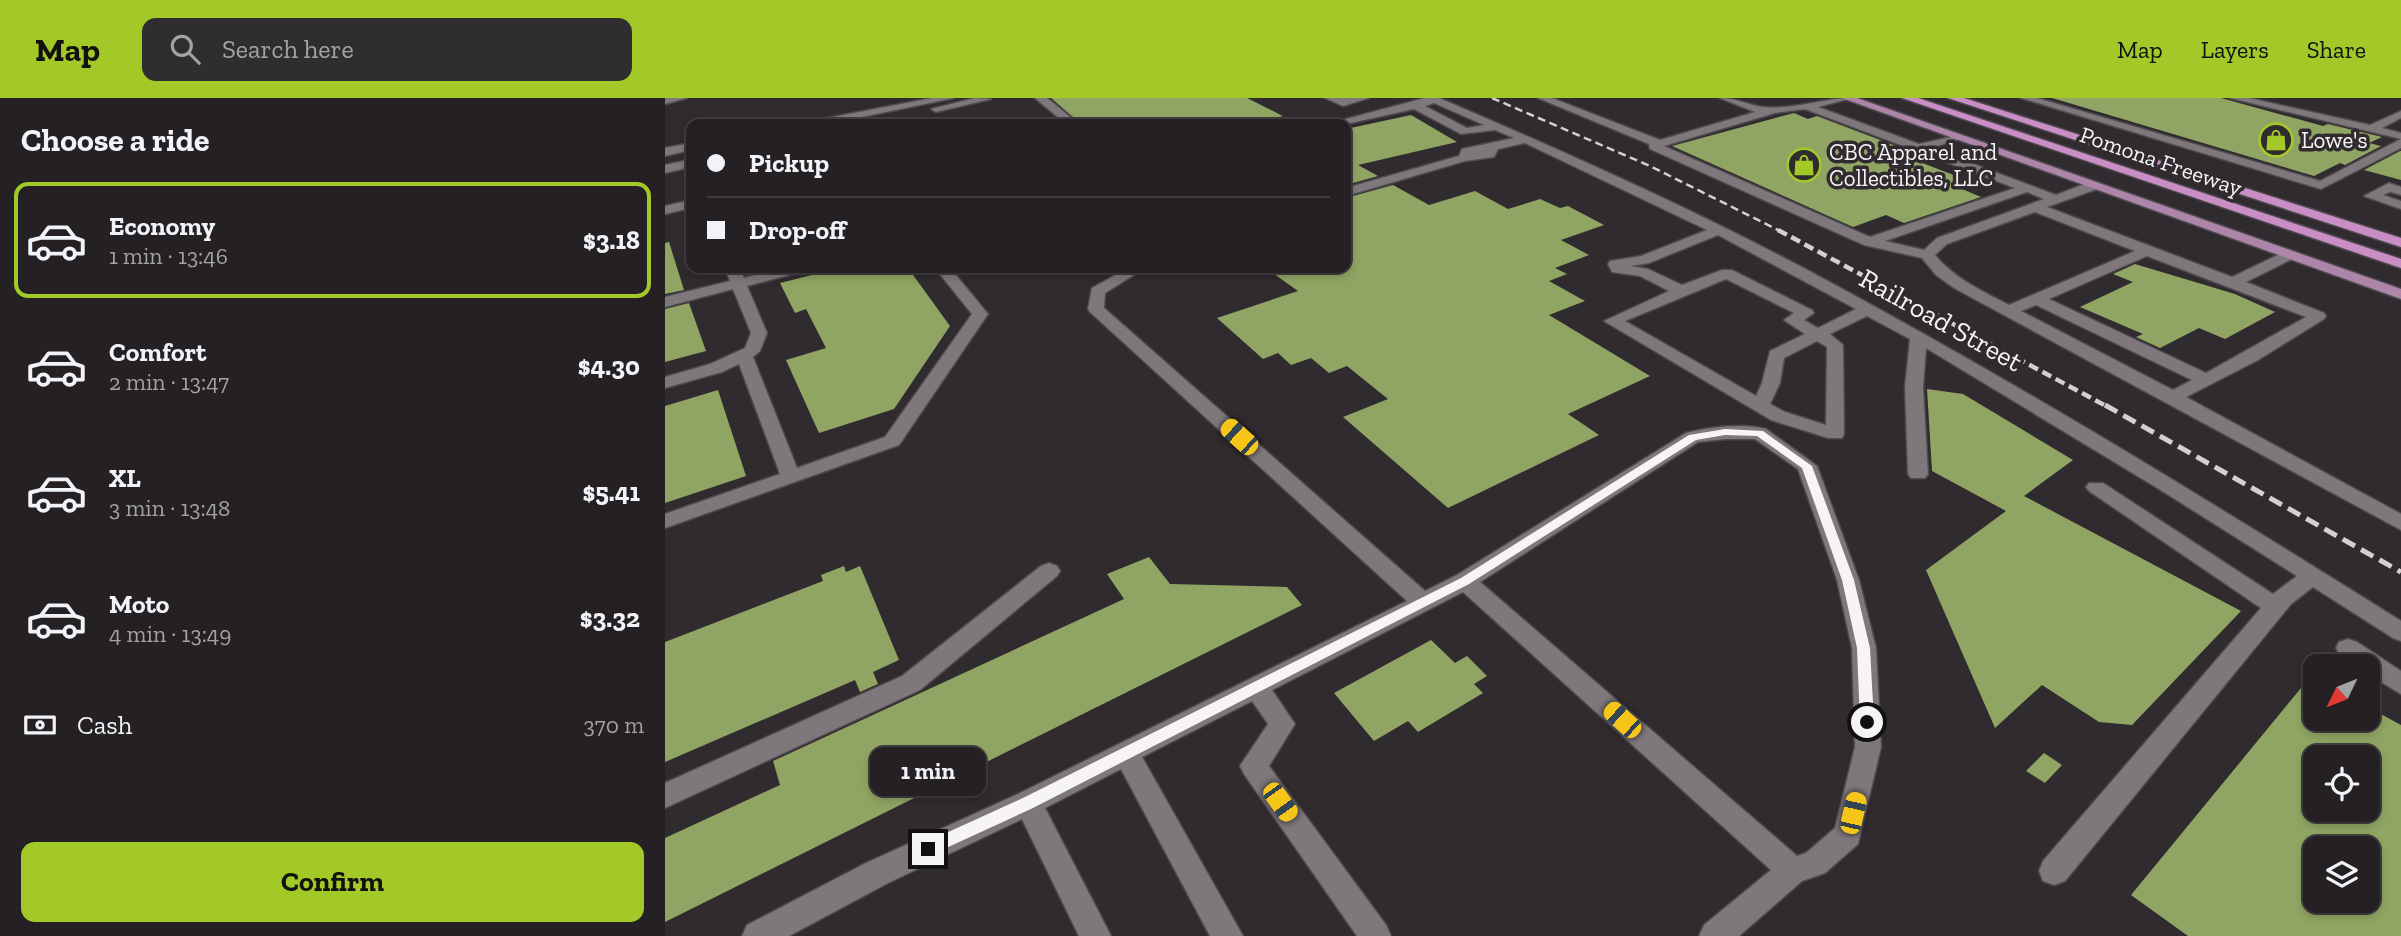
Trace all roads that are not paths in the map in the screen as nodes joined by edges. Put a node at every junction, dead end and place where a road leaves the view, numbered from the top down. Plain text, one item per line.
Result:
1 (681, 98) edge
2 (949, 98) edge
3 (1040, 98) edge
4 (1330, 98) edge
5 (1364, 98) edge
6 (1543, 98) edge
7 (1725, 98) edge
8 (1847, 98) edge
9 (1907, 98) edge
10 (1927, 98) edge
11 (1938, 98) edge
12 (1953, 98) edge
13 (2026, 98) edge
14 (2235, 98) edge
15 (986, 99) edge
16 (665, 101) edge
17 (1426, 101) edge
18 (902, 102) edge
19 (1810, 103) edge
20 (1776, 104) edge
21 (930, 110) dead end
22 (2401, 114) edge
23 (832, 119) edge
24 (1067, 119) edge
25 (1351, 120) edge
26 (2371, 129) junction
27 (2401, 136) edge
28 (1956, 137) junction
29 (1528, 139) junction
30 (2401, 143) edge
31 (1659, 144) junction
32 (686, 148) edge
33 (1918, 148) junction
34 (665, 152) edge
35 (686, 167) edge
36 (665, 169) edge
37 (2091, 186) junction
38 (2027, 188) junction
39 (1351, 191) edge
40 (2401, 191) edge
41 (2056, 199) junction
42 (686, 205) edge
43 (2401, 205) edge
44 (2035, 206) junction
45 (665, 210) edge
46 (1719, 230) junction
47 (1869, 242) junction
48 (2401, 243) edge
49 (2147, 251) junction
50 (2401, 253) edge
51 (1927, 255) junction
52 (2289, 255) junction
53 (1644, 260) junction
54 (2401, 264) edge
55 (759, 273) edge
56 (946, 273) edge
57 (1129, 273) edge
58 (735, 276) edge
59 (2233, 282) junction
60 (1687, 288) junction
61 (2401, 294) edge
62 (2035, 299) junction
63 (665, 302) edge
64 (1869, 309) junction
65 (2009, 312) junction
66 (1818, 334) junction
67 (1918, 337) junction
68 (744, 355) junction
69 (2206, 380) junction
70 (665, 383) edge
71 (2173, 397) junction
72 (1760, 405) junction
73 (1918, 474) dead end
74 (791, 477) junction
75 (2096, 487) dead end
76 (665, 521) edge
77 (2401, 523) edge
78 (1049, 571) dead end
79 (2313, 576) junction
80 (1465, 581) junction
81 (1423, 602) junction
82 (2276, 607) junction
83 (2401, 632) edge
84 (2348, 648) dead end
85 (2401, 684) edge
86 (1256, 687) junction
87 (1126, 753) junction
88 (665, 796) edge
89 (1028, 803) junction
90 (1793, 871) junction
91 (2055, 871) dead end
92 (758, 936) edge
93 (1095, 936) edge
94 (1227, 936) edge
95 (1375, 936) edge
96 (1715, 936) edge

1 - 16 street
2 - 18 street
3 - 24 street
4 - 5 street
6 - 31 street
7 - 20 street
8 - 19 street
8 - 28 main road
9 - 54 highway, Pomona Freeway
10 - 50 highway
11 - 50 highway
12 - 48 highway, Pomona Freeway
13 - 30 street
14 - 26 street
15 - 21 street
17 - 25 street
17 - 29 street, Railroad Street
18 - 23 street
19 - 20 street
19 - 33 street
20 - 31 street
22 - 26 street
26 - 27 street
28 - 33 street
28 - 37 main road
29 - 39 street
29 - 46 street, Railroad Street
31 - 47 street
32 - 34 street
33 - 38 street
35 - 36 street
37 - 41 street
37 - 52 main road
38 - 41 street
38 - 47 street
40 - 43 street
41 - 44 street
42 - 45 street
44 - 49 street
44 - 51 street
46 - 53 street
46 - 64 street, Railroad Street
47 - 51 street
49 - 59 street
49 - 62 street
51 - 65 street
52 - 59 street
52 - 61 main road
53 - 60 street
53 - 60 street
55 - 58 street
56 - 74 street
57 - 81 street
58 - 63 street
58 - 68 street
59 - 69 street
60 - 66 street
60 - 72 street
62 - 65 street
62 - 69 street
64 - 66 street
64 - 67 street, Railroad Street
65 - 71 street
66 - 72 street
66 - 72 street
67 - 73 street
67 - 79 street, Railroad Street
68 - 70 street
68 - 74 street
69 - 71 street
71 - 77 street
74 - 76 street
75 - 82 street
78 - 88 street
79 - 82 street
79 - 83 street, Railroad Street
80 - 81 street
80 - 90 street
80 - 90 street
81 - 86 street
82 - 91 street
84 - 85 street
86 - 87 street
86 - 95 street
87 - 89 street
87 - 94 street
89 - 92 street
89 - 93 street
90 - 96 street

